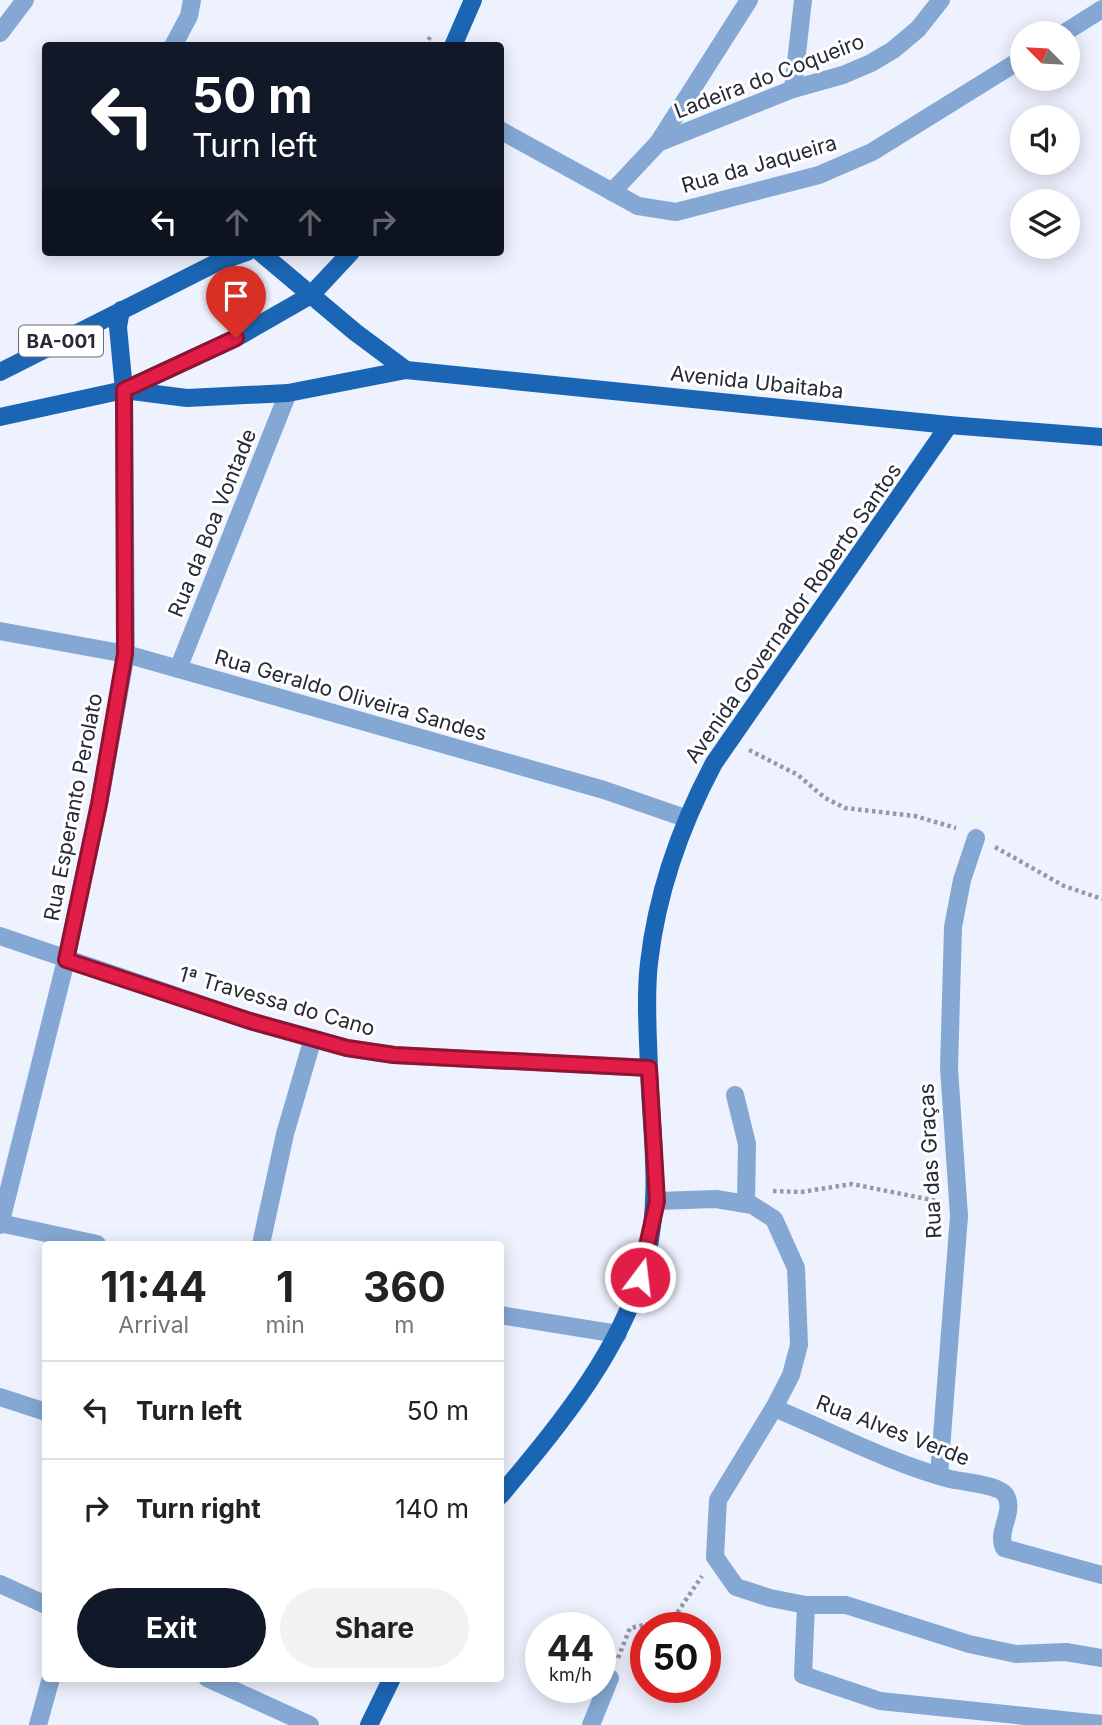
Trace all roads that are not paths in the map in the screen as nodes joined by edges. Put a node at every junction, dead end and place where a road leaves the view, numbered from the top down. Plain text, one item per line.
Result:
1 (25, 0) edge
2 (191, 0) edge
3 (473, 0) edge
4 (749, 0) edge
5 (803, 0) edge
6 (941, 0) edge
7 (1102, 9) edge
8 (1080, 23) edge
9 (0, 33) edge
10 (175, 42) edge
11 (455, 42) edge
12 (1010, 66) edge
13 (793, 89) junction
14 (504, 133) edge
15 (658, 143) junction
16 (612, 192) junction
17 (235, 256) edge
18 (265, 256) edge
19 (347, 256) edge
20 (311, 295) junction
21 (121, 310) junction
22 (406, 370) junction
23 (0, 372) edge
24 (124, 390) junction
25 (288, 393) junction
26 (0, 417) edge
27 (949, 425) junction
28 (1102, 436) edge
29 (0, 631) edge
30 (125, 654) junction
31 (178, 669) junction
32 (685, 818) junction
33 (976, 838) road end
34 (0, 936) edge
35 (66, 960) junction
36 (313, 1038) junction
37 (649, 1068) junction
38 (735, 1095) dead end
39 (657, 1201) junction
40 (746, 1204) junction
41 (0, 1223) edge
42 (83, 1241) edge
43 (262, 1241) edge
44 (504, 1316) edge
45 (618, 1334) junction
46 (0, 1397) edge
47 (774, 1408) junction
48 (42, 1411) edge
49 (939, 1475) junction
50 (504, 1491) edge
51 (1102, 1575) edge
52 (0, 1584) edge
53 (42, 1603) edge
54 (806, 1605) junction
55 (1102, 1658) edge
56 (50, 1682) edge
57 (216, 1682) edge
58 (390, 1682) edge
59 (600, 1703) edge
60 (1102, 1724) edge
61 (38, 1725) edge
62 (310, 1725) edge
63 (369, 1725) edge
64 (591, 1725) edge

1 - 9 street
2 - 10 street
3 - 11 main road
4 - 15 street
5 - 13 street
6 - 13 street, Ladeira do Coqueiro
7 - 8 street
12 - 16 street, Rua da Jaqueira
13 - 15 street, Ladeira do Coqueiro
14 - 16 street, Rua da Jaqueira
15 - 16 street, Ladeira do Coqueiro
17 - 21 main road, BA-001
18 - 20 main road
19 - 20 main road, Avenida Ubaitaba
20 - 22 main road
20 - 24 main road, Avenida Ubaitaba
21 - 23 main road, BA-001
21 - 24 main road
22 - 25 main road, Avenida Ubaitaba
22 - 27 main road, Avenida Ubaitaba
24 - 25 main road, Avenida Ubaitaba
24 - 26 main road, Avenida Ubaitaba
24 - 30 street, Rua Esperanto Perolato
25 - 31 street, Rua da Boa Vontade
27 - 28 main road, Avenida Ubaitaba
27 - 32 main road, Avenida Governador Roberto Santos
29 - 30 street, Rua Geraldo Oliveira Sandes
30 - 31 street, Rua Geraldo Oliveira Sandes
30 - 35 street, Rua Esperanto Perolato
31 - 32 street, Rua Geraldo Oliveira Sandes
32 - 37 main road, Avenida Governador Roberto Santos
33 - 49 street, Rua das Graças
34 - 35 street, 1ª Travessa do Cano
35 - 36 street, 1ª Travessa do Cano
35 - 41 street, Rua Esperanto Perolato
36 - 37 street, 1ª Travessa do Cano
36 - 43 street
37 - 39 main road, Avenida Governador Roberto Santos
38 - 40 street
39 - 40 street
39 - 45 main road, Avenida Governador Roberto Santos
40 - 47 street
41 - 42 street
44 - 45 street
45 - 50 main road, Avenida Governador Roberto Santos
46 - 48 street
47 - 49 street, Rua Alves Verde
47 - 54 street
49 - 51 street, Rua Alves Verde
52 - 53 street
54 - 55 street
54 - 60 street
56 - 61 street
57 - 62 street
58 - 63 main road
59 - 64 street

